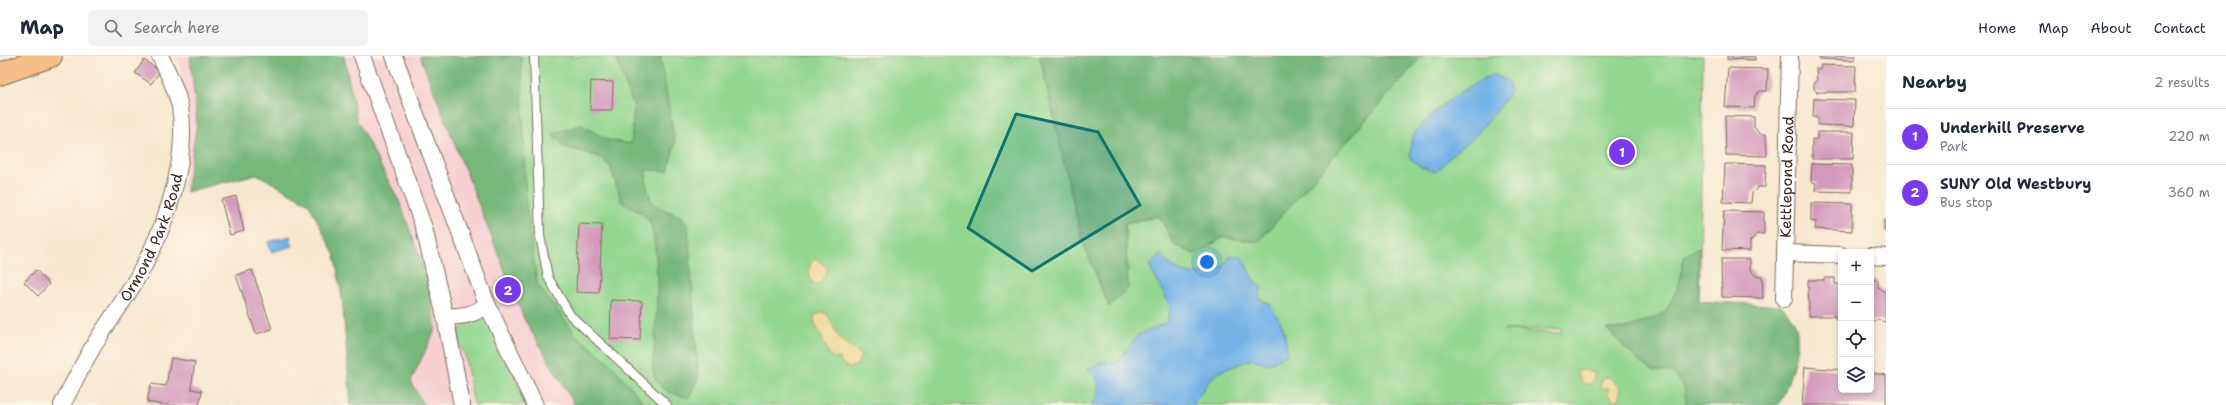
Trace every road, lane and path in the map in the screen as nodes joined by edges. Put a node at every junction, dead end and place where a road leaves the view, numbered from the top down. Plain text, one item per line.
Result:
1 (51, 56) edge
2 (160, 56) edge
3 (362, 56) edge
4 (394, 56) edge
5 (534, 56) edge
6 (1790, 56) edge
7 (0, 74) edge
8 (1786, 253) junction
9 (1838, 255) edge
10 (1874, 256) edge
11 (1886, 257) edge
12 (1784, 298) dead end
13 (487, 304) junction
14 (445, 317) junction
15 (62, 405) edge
16 (462, 405) edge
17 (535, 405) edge
18 (667, 405) edge

1 - 7 main road
2 - 15 street, Ormond Park Road
3 - 14 street
4 - 13 street
5 - 18 lane
6 - 8 street, Kettlepond Road
8 - 9 street
8 - 12 street, Kettlepond Road
10 - 11 street
13 - 14 street
13 - 17 street
14 - 16 street

